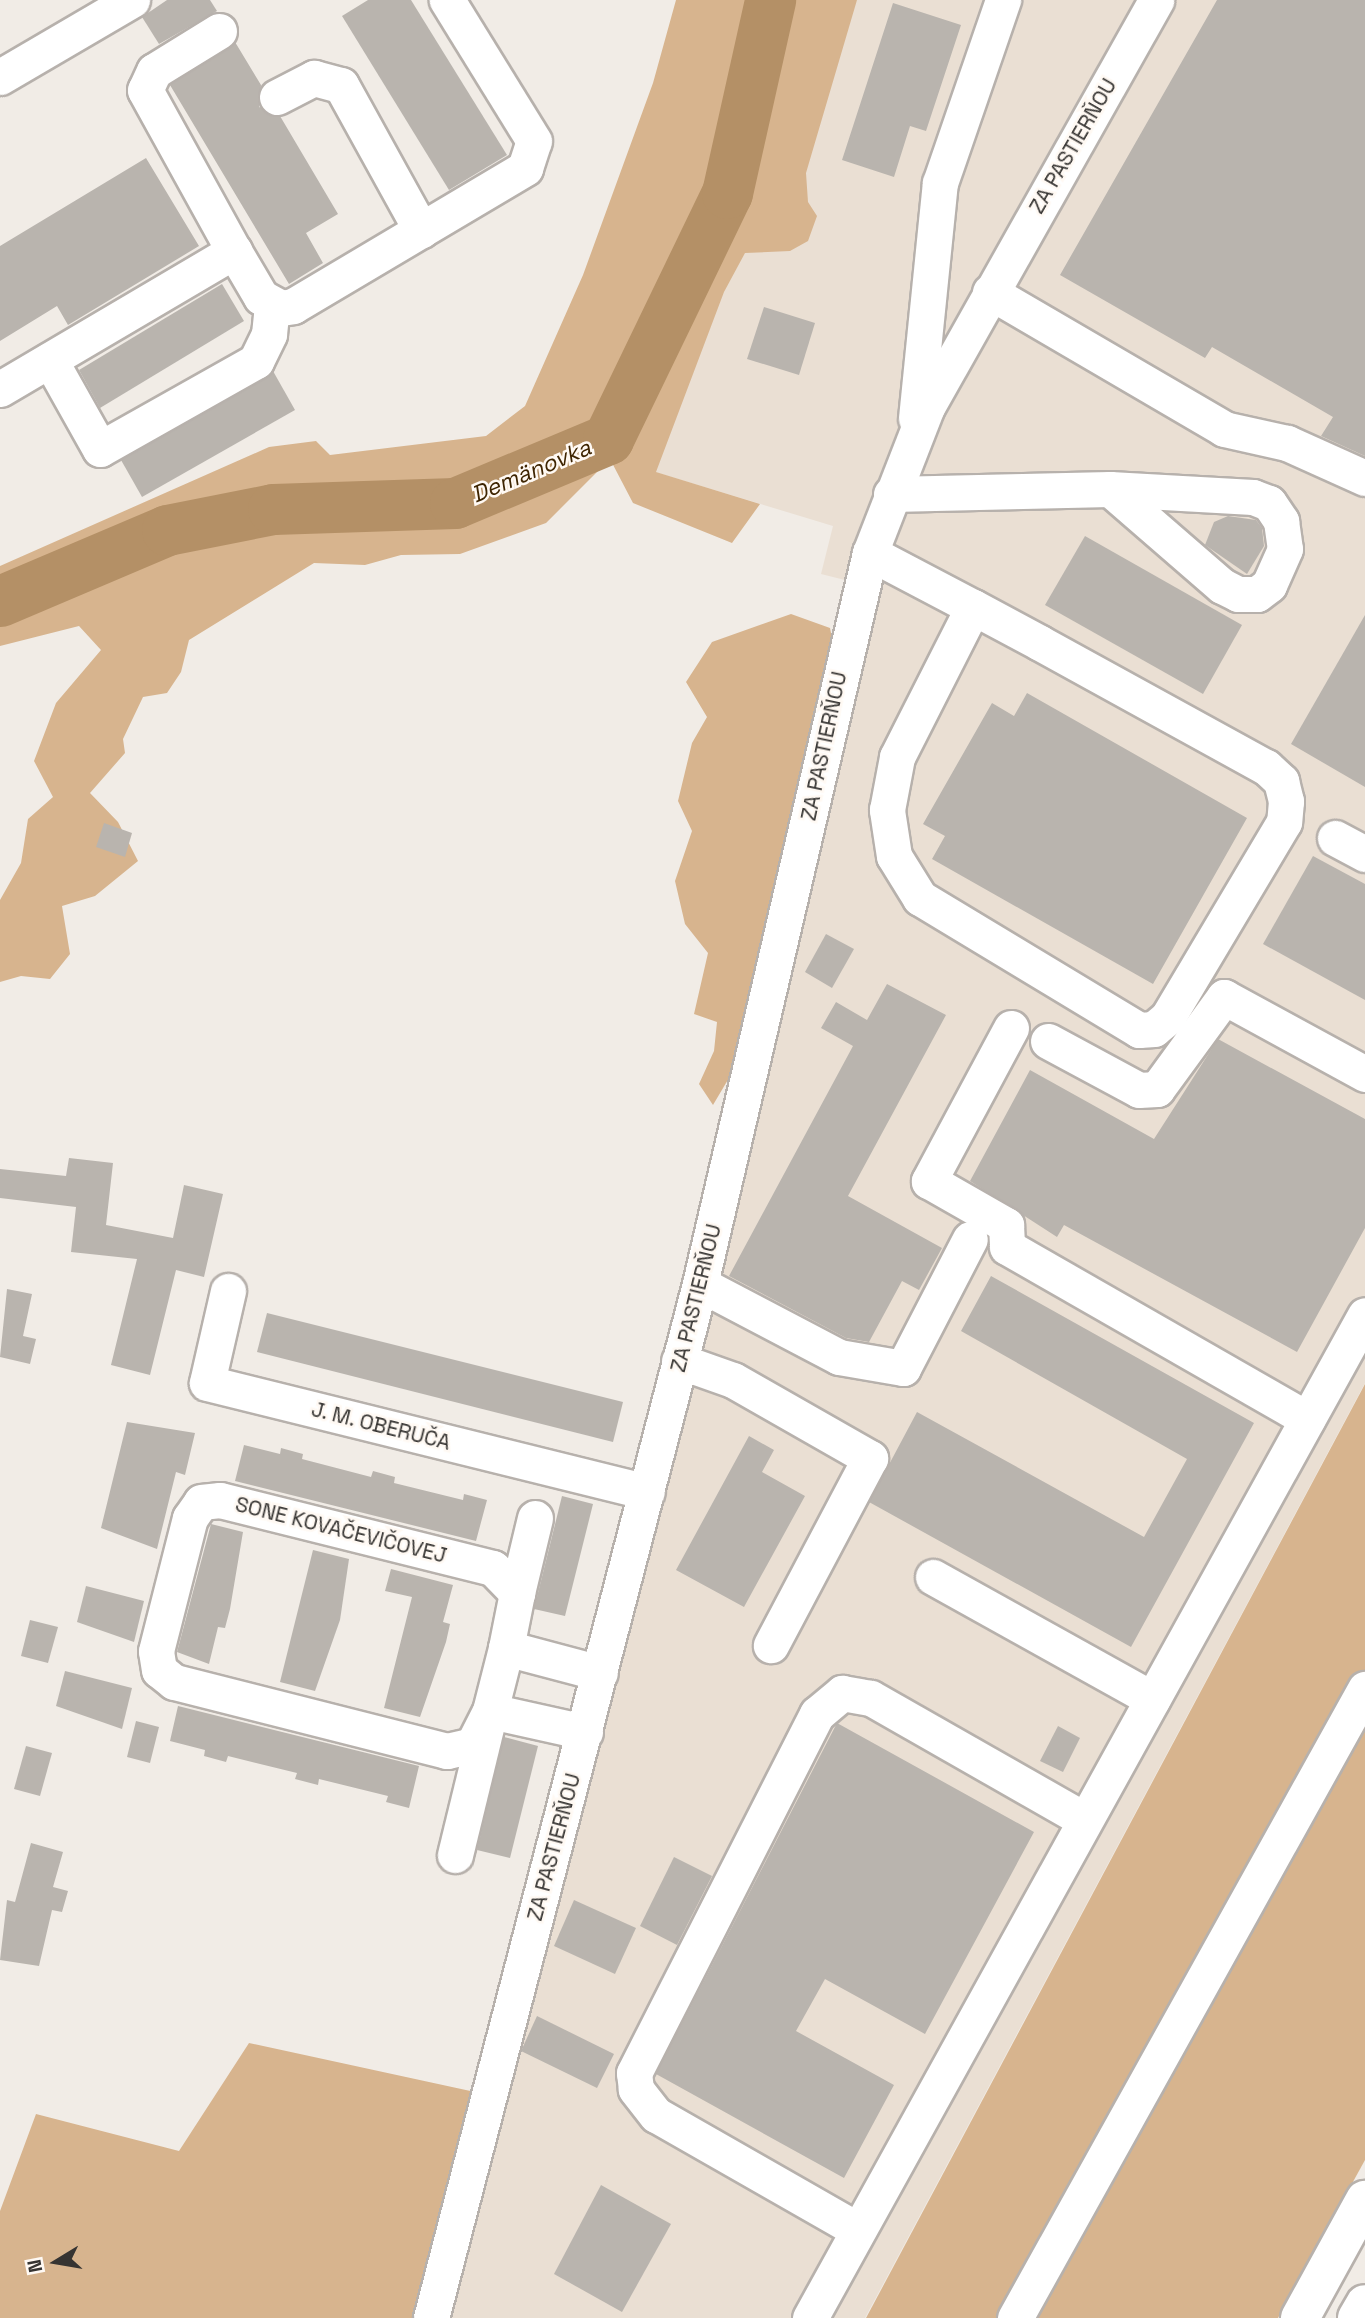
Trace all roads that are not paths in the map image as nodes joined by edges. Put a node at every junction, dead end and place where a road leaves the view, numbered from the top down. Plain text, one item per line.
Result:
1 (132, 0) edge
2 (447, 0) edge
3 (1003, 0) edge
4 (1156, 0) edge
5 (219, 31) dead end
6 (0, 77) edge
7 (277, 97) dead end
8 (421, 230) junction
9 (234, 251) junction
10 (990, 292) junction
11 (272, 304) junction
12 (50, 360) junction
13 (0, 389) edge
14 (915, 432) junction
15 (1365, 478) edge
16 (1110, 489) junction
17 (891, 494) junction
18 (870, 553) junction
19 (973, 607) junction
20 (1011, 1028) dead end
21 (1048, 1041) dead end
22 (1365, 1074) edge
23 (970, 1239) dead end
24 (700, 1284) junction
25 (228, 1291) dead end
26 (1365, 1315) edge
27 (679, 1361) junction
28 (1307, 1419) junction
29 (647, 1492) junction
30 (535, 1518) dead end
31 (933, 1577) dead end
32 (517, 1593) junction
33 (771, 1645) dead end
34 (506, 1648) junction
35 (600, 1672) junction
36 (1365, 1689) edge
37 (1152, 1699) junction
38 (488, 1720) junction
39 (585, 1732) junction
40 (1085, 1820) junction
41 (455, 1855) dead end
42 (1365, 2200) edge
43 (858, 2230) junction
44 (1365, 2304) edge
45 (431, 2318) edge
46 (810, 2318) edge
47 (1016, 2318) edge
48 (1300, 2318) edge
49 (1357, 2318) edge

1 - 6 street
2 - 8 street
3 - 14 street
4 - 10 street, ZA PASTIERŇOU
5 - 9 street
7 - 8 street
8 - 11 street
9 - 11 street
9 - 12 street
10 - 14 street, ZA PASTIERŇOU
10 - 15 street
11 - 12 street
12 - 13 street
14 - 17 street, ZA PASTIERŇOU
16 - 16 street
16 - 17 street
17 - 18 street, ZA PASTIERŇOU
18 - 19 street
18 - 24 street, ZA PASTIERŇOU
19 - 19 street
20 - 28 street
21 - 22 street
23 - 24 street
24 - 27 street, ZA PASTIERŇOU
25 - 29 street, J. M. OBERUČA
26 - 28 street
27 - 29 street, ZA PASTIERŇOU
27 - 33 street
28 - 37 street
29 - 35 street, ZA PASTIERŇOU
30 - 32 street
31 - 37 street
32 - 34 street
32 - 38 street, SONE KOVAČEVIČOVEJ
34 - 35 street
34 - 38 street
35 - 39 street, ZA PASTIERŇOU
36 - 47 street
37 - 40 street
38 - 39 street
38 - 41 street
39 - 45 street, ZA PASTIERŇOU
40 - 43 street
40 - 43 street
42 - 48 highway
43 - 46 street
44 - 49 highway

